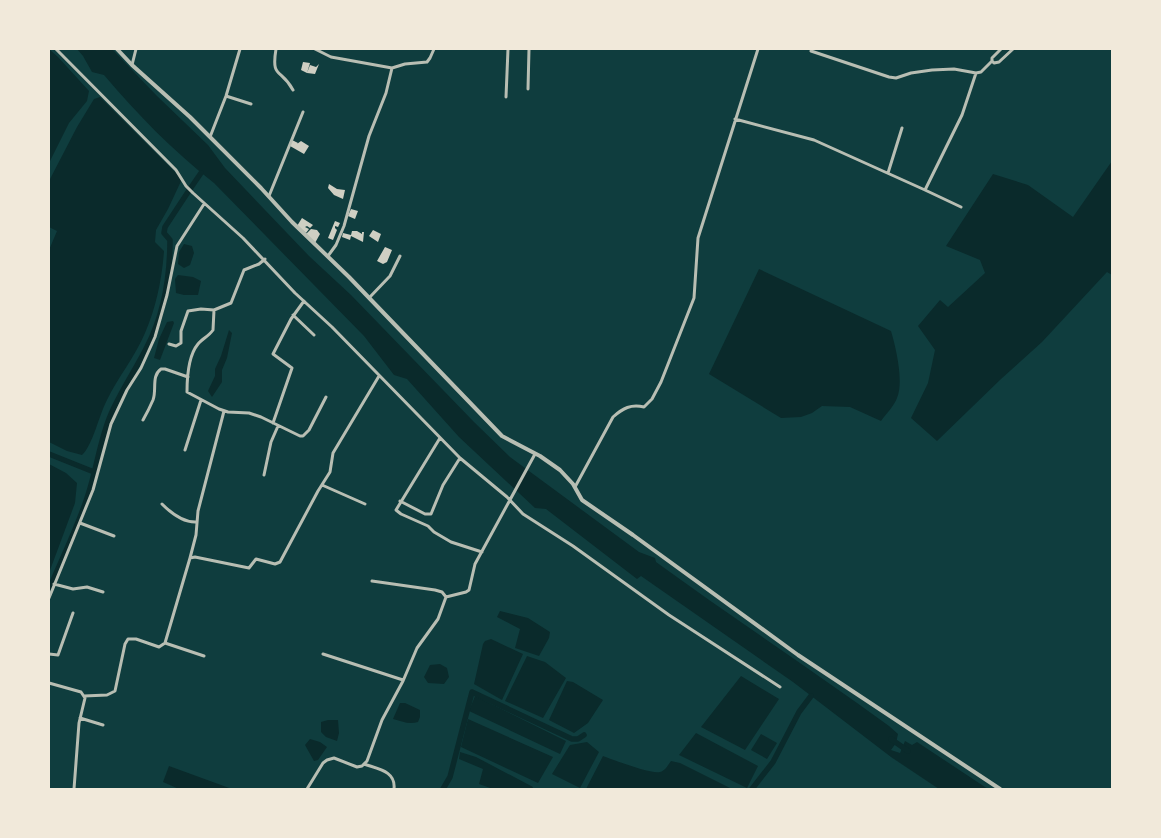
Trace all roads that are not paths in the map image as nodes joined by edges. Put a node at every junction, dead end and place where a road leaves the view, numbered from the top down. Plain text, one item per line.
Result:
1 (56, 49) edge
2 (117, 49) edge
3 (136, 49) edge
4 (240, 49) edge
5 (276, 49) edge
6 (315, 49) edge
7 (434, 49) edge
8 (508, 49) edge
9 (530, 49) edge
10 (758, 49) edge
11 (1001, 49) edge
12 (1013, 49) edge
13 (811, 51) dead end
14 (992, 61) junction
15 (132, 65) junction
16 (392, 68) junction
17 (976, 73) junction
18 (528, 89) dead end
19 (293, 90) dead end
20 (226, 96) junction
21 (506, 97) dead end
22 (251, 104) dead end
23 (303, 112) dead end
24 (735, 119) junction
25 (902, 128) dead end
26 (210, 137) junction
27 (888, 172) junction
28 (925, 190) junction
29 (268, 196) junction
30 (204, 204) junction
31 (960, 207) dead end
32 (328, 256) junction
33 (400, 256) dead end
34 (265, 259) junction
35 (369, 298) junction
36 (304, 301) junction
37 (214, 310) junction
38 (293, 316) junction
39 (314, 336) dead end
40 (169, 344) dead end
41 (379, 376) junction
42 (188, 377) junction
43 (326, 397) dead end
44 (201, 400) junction
45 (224, 411) junction
46 (144, 420) dead end
47 (273, 423) junction
48 (278, 426) junction
49 (440, 438) junction
50 (185, 450) dead end
51 (535, 454) junction
52 (460, 458) junction
53 (264, 475) dead end
54 (322, 485) junction
55 (574, 486) junction
56 (510, 500) junction
57 (400, 501) junction
58 (162, 504) dead end
59 (365, 504) dead end
60 (197, 522) junction
61 (80, 523) junction
62 (114, 536) dead end
63 (482, 552) junction
64 (190, 558) junction
65 (372, 581) dead end
66 (54, 584) junction
67 (103, 592) dead end
68 (446, 597) junction
69 (49, 598) edge
70 (73, 613) dead end
71 (165, 644) junction
72 (49, 654) edge
73 (323, 654) dead end
74 (204, 656) dead end
75 (403, 680) junction
76 (49, 683) edge
77 (780, 687) dead end
78 (84, 696) junction
79 (80, 718) junction
80 (103, 725) dead end
81 (364, 764) junction
82 (74, 789) edge
83 (307, 789) edge
84 (394, 789) edge
85 (1000, 789) edge

1 - 30 street
2 - 15 street
3 - 15 street
4 - 20 street
5 - 19 street
6 - 16 street
7 - 16 street
8 - 21 street
9 - 18 street
10 - 24 street
11 - 14 street
12 - 14 street
13 - 17 street
14 - 17 street
15 - 26 street
16 - 32 street
17 - 28 street
20 - 22 street
20 - 26 street
23 - 29 street
24 - 27 street
24 - 55 street
25 - 27 street
26 - 29 street
27 - 28 street
28 - 31 street
29 - 32 street
30 - 34 street
30 - 61 street
32 - 35 street
33 - 35 street
34 - 36 street
34 - 37 street
35 - 51 street
36 - 38 street
36 - 41 street
37 - 40 street
37 - 42 street
38 - 39 street
38 - 47 street
41 - 49 street
41 - 54 street
42 - 44 street
42 - 46 street
43 - 48 street
44 - 45 street
44 - 50 street
45 - 47 street
45 - 60 street
47 - 48 street
48 - 53 street
49 - 52 street
49 - 57 street
51 - 55 street
51 - 56 street
52 - 56 street
52 - 57 street
54 - 59 street
54 - 64 street
55 - 85 street
56 - 63 street
56 - 77 street
57 - 63 street
58 - 60 street
60 - 64 street
61 - 62 street
61 - 66 street
63 - 68 street
64 - 71 street
65 - 68 street
66 - 67 street
66 - 69 street
68 - 75 street
70 - 72 street
71 - 74 street
71 - 78 street
73 - 75 street
75 - 81 street
76 - 78 street
78 - 79 street
79 - 80 street
79 - 82 street
81 - 83 street
81 - 84 street

